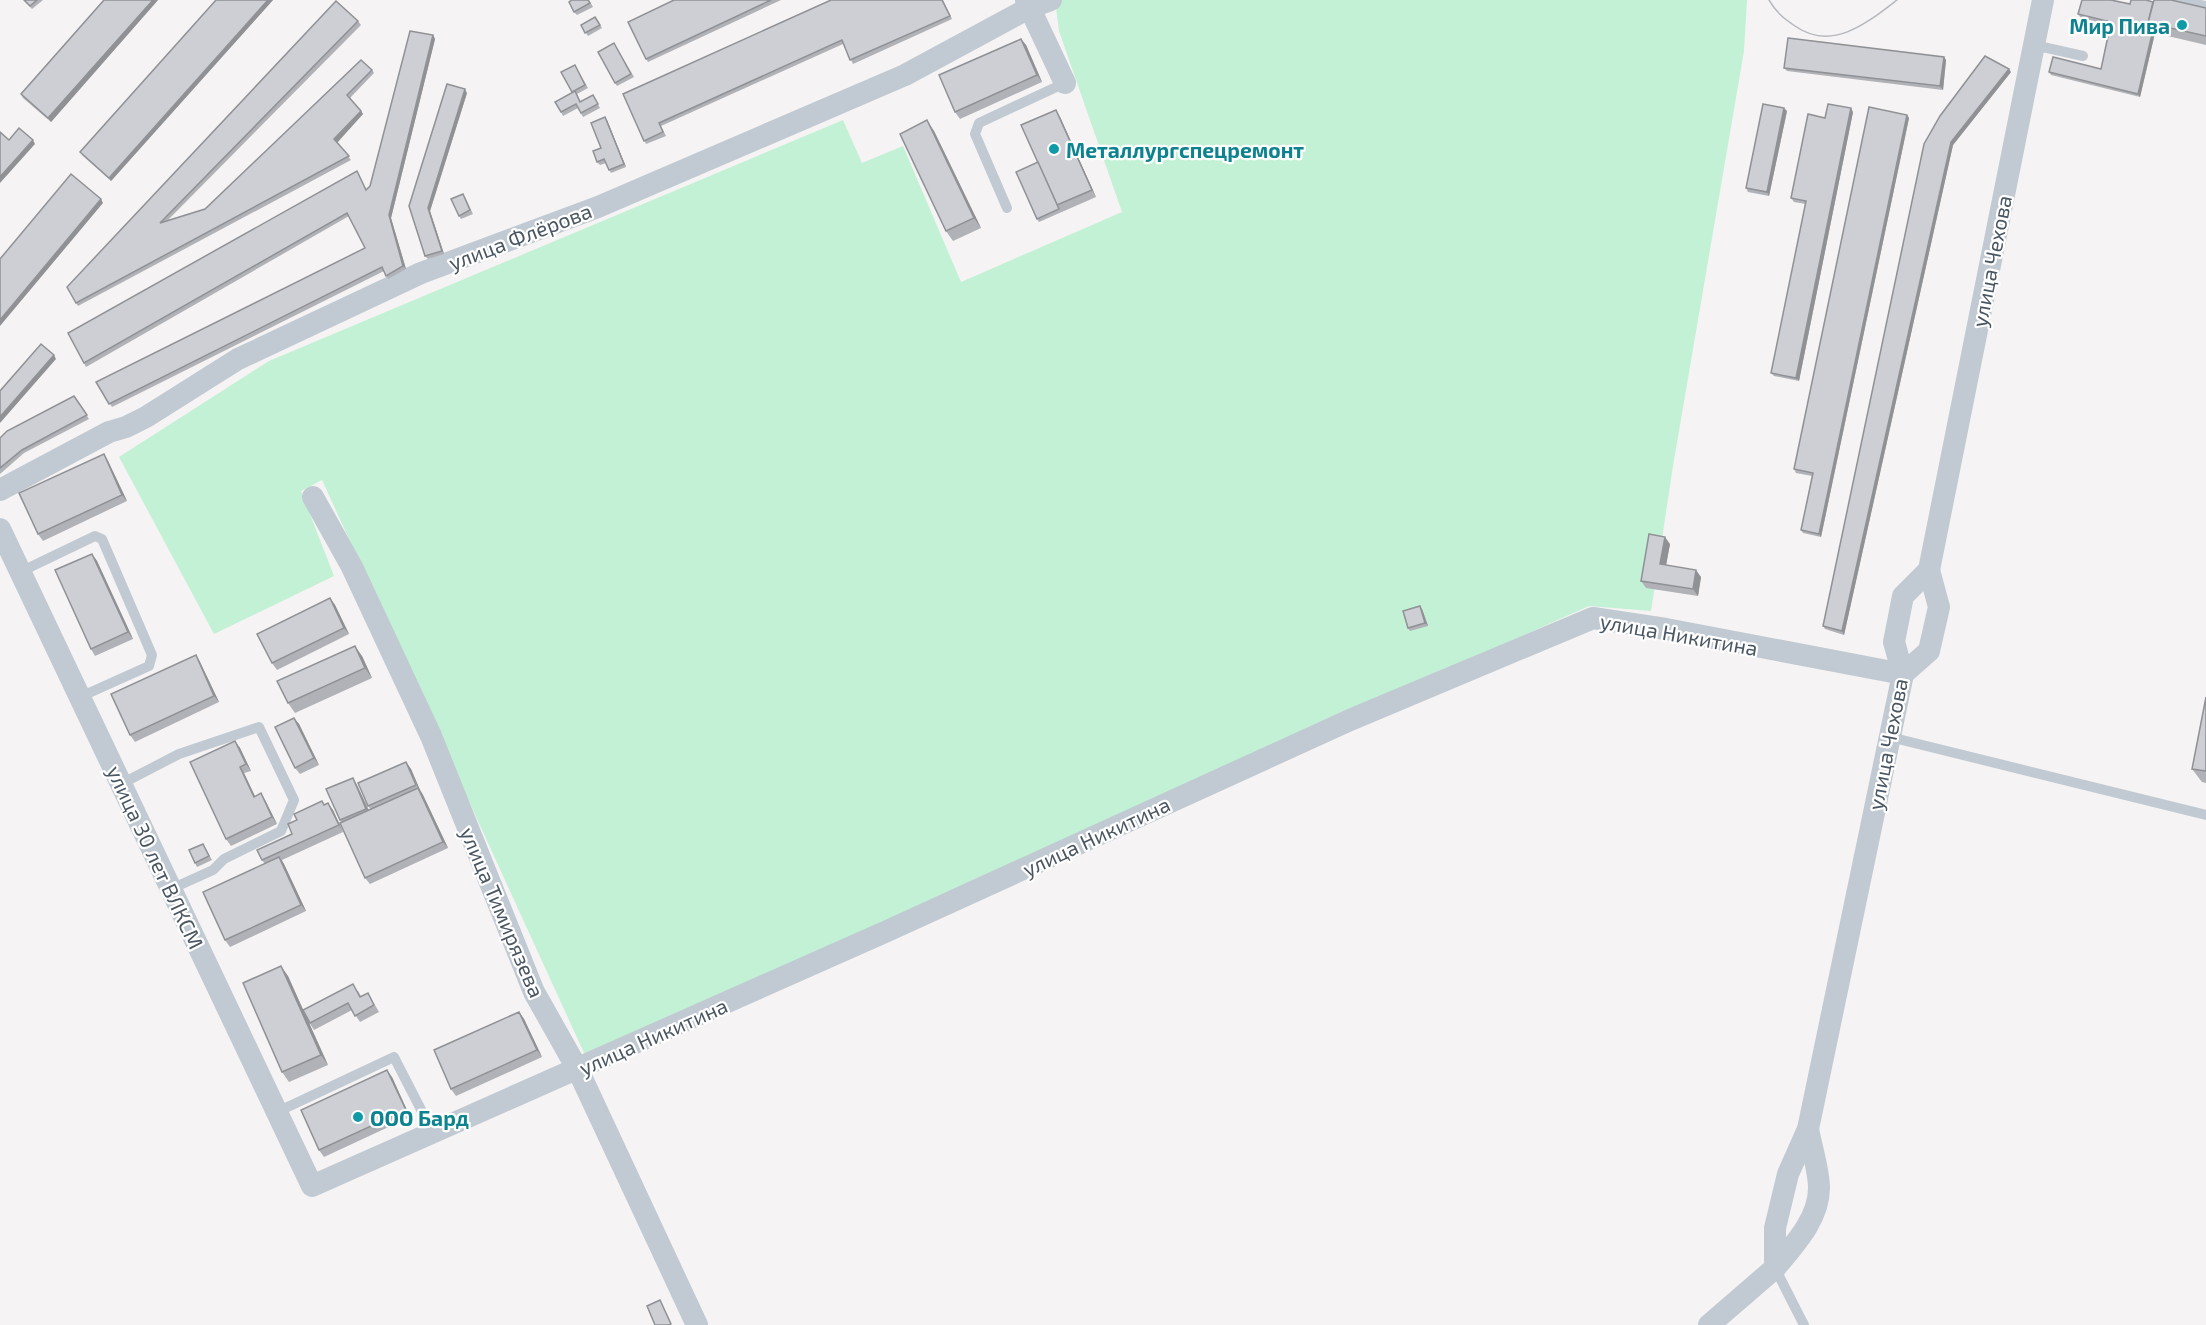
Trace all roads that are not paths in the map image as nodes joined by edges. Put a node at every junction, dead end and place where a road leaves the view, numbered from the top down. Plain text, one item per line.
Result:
1 (1051, 0) edge
2 (2043, 0) edge
3 (2176, 0) edge
4 (1027, 4) edge
5 (2206, 6) edge
6 (2034, 45) junction
7 (2083, 56) dead end
8 (1065, 83) joint
9 (1007, 208) dead end
10 (0, 490) edge
11 (313, 497) dead end
12 (0, 529) edge
13 (1929, 570) junction
14 (20, 572) junction
15 (1904, 674) junction
16 (80, 697) junction
17 (1890, 737) junction
18 (121, 784) junction
19 (2206, 815) edge
20 (171, 889) junction
21 (578, 1070) junction
22 (277, 1112) junction
23 (1808, 1129) junction
24 (433, 1133) junction
25 (312, 1186) joint
26 (1775, 1268) junction
27 (697, 1325) edge
28 (1709, 1325) edge
29 (1804, 1325) edge

1 - 4 street, улица Флёрова
2 - 6 street, улица Чехова
3 - 5 lane
4 - 8 street
4 - 10 street, улица Флёрова
6 - 7 lane
6 - 13 street, улица Чехова
8 - 9 lane
11 - 21 street, улица Тимирязева
12 - 14 street, улица 30 лет ВЛКСМ
13 - 15 street, улица Чехова
13 - 15 street
14 - 16 street, улица 30 лет ВЛКСМ
14 - 16 lane
15 - 17 street, улица Чехова
15 - 21 street, улица Никитина
16 - 18 street, улица 30 лет ВЛКСМ
17 - 19 lane
17 - 23 street, улица Чехова
18 - 20 street, улица 30 лет ВЛКСМ
18 - 20 lane
20 - 22 street, улица 30 лет ВЛКСМ
21 - 24 street, улица Никитина
21 - 27 street, улица Тимирязева
22 - 24 lane
22 - 25 street, улица 30 лет ВЛКСМ
23 - 26 street, улица Чехова
23 - 26 street
24 - 25 street, улица Никитина
26 - 28 street
26 - 29 lane

